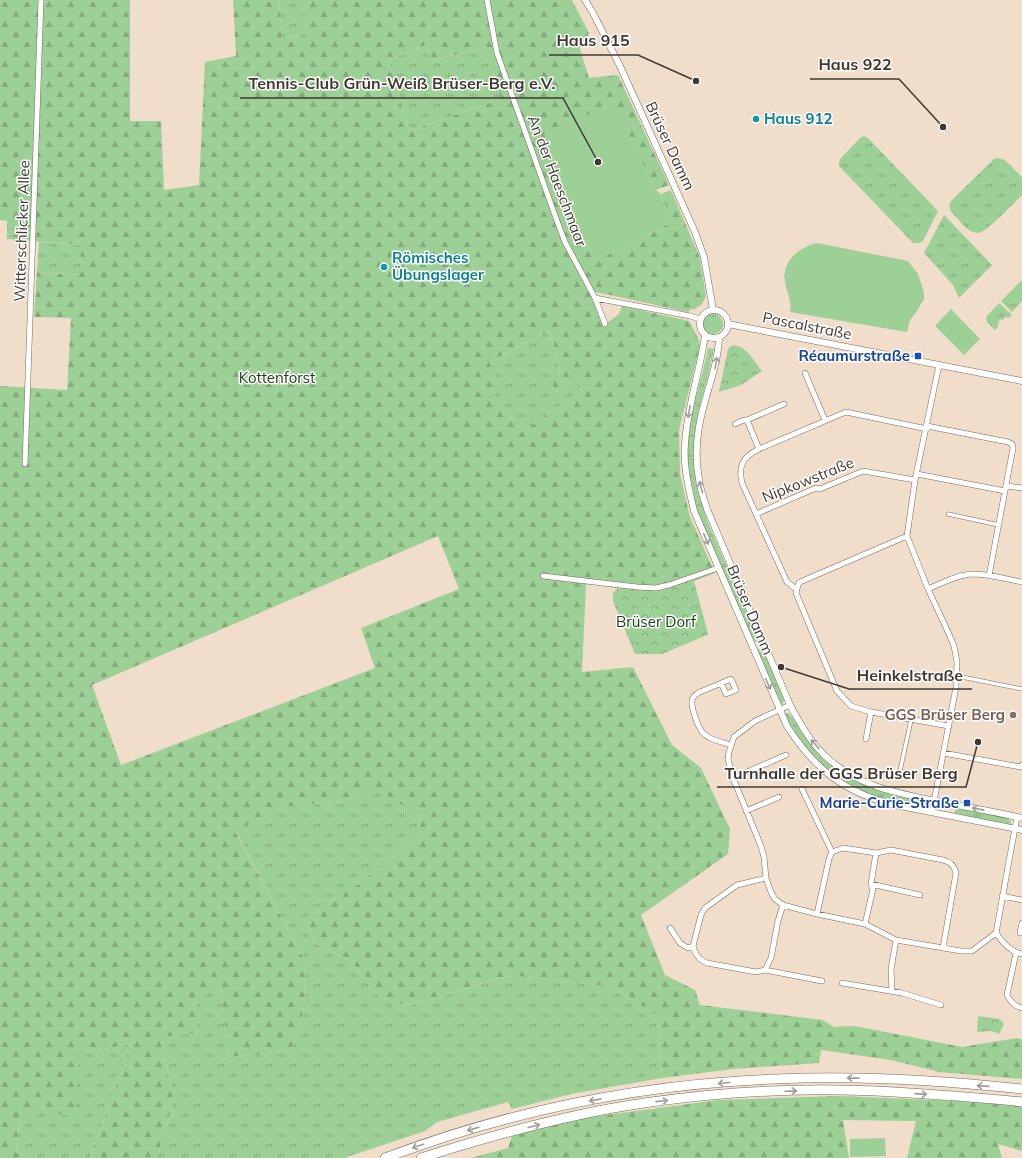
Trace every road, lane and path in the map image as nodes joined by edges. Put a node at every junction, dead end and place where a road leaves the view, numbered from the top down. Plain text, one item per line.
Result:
1 (41, 0) edge
2 (487, 0) edge
3 (585, 0) edge
4 (595, 298) junction
5 (713, 310) junction
6 (700, 319) junction
7 (605, 324) dead end
8 (728, 324) junction
9 (705, 335) junction
10 (719, 337) junction
11 (939, 365) junction
12 (805, 373) dead end
13 (1022, 381) edge
14 (784, 404) dead end
15 (747, 420) junction
16 (825, 420) junction
17 (735, 424) dead end
18 (927, 428) junction
19 (759, 448) junction
20 (25, 464) dead end
21 (916, 474) junction
22 (915, 480) junction
23 (1006, 488) junction
24 (1022, 488) edge
25 (756, 514) junction
26 (948, 514) dead end
27 (999, 525) junction
28 (907, 536) junction
29 (718, 568) junction
30 (543, 576) dead end
31 (989, 576) junction
32 (1022, 582) edge
33 (796, 589) junction
34 (928, 589) junction
35 (957, 676) junction
36 (721, 683) dead end
37 (1022, 689) edge
38 (790, 705) junction
39 (779, 710) junction
40 (871, 712) junction
41 (911, 720) junction
42 (949, 726) junction
43 (866, 739) dead end
44 (730, 745) junction
45 (943, 753) junction
46 (786, 755) dead end
47 (1022, 765) edge
48 (900, 771) dead end
49 (733, 778) junction
50 (802, 789) dead end
51 (779, 797) dead end
52 (934, 800) junction
53 (746, 811) junction
54 (932, 812) junction
55 (1019, 817) edge
56 (1014, 829) junction
57 (1022, 830) edge
58 (832, 852) junction
59 (876, 853) junction
60 (766, 878) junction
61 (871, 884) junction
62 (920, 895) dead end
63 (1002, 896) junction
64 (1022, 900) edge
65 (783, 905) junction
66 (817, 914) junction
67 (1022, 923) edge
68 (865, 924) junction
69 (670, 928) dead end
70 (996, 933) junction
71 (1022, 934) edge
72 (896, 940) junction
73 (693, 946) junction
74 (943, 948) junction
75 (1016, 953) junction
76 (1022, 954) edge
77 (765, 970) junction
78 (822, 981) dead end
79 (842, 983) dead end
80 (892, 991) junction
81 (941, 1005) dead end
82 (1022, 1008) edge
83 (1022, 1089) edge
84 (1022, 1102) edge
85 (385, 1158) edge
86 (421, 1158) edge

1 - 20 street, Witterschlicker Allee
2 - 4 street, An der Haeschmaar
3 - 5 street, Brüser Damm
4 - 6 street
4 - 7 street, An der Haeschmaar
5 - 6 street
5 - 8 street
6 - 9 street, Brüser Damm
8 - 10 street, Brüser Damm
8 - 11 street, Pascalstraße
9 - 10 street
9 -> 29 street, Brüser Damm
38 -> 10 street, Brüser Damm
11 - 13 street, Pascalstraße
11 - 18 street
12 - 16 street
14 - 15 street
15 - 17 street
15 - 19 street
16 - 18 street
16 - 19 street
18 - 21 street
18 - 23 street
19 - 25 street
21 - 22 street
21 - 23 street
22 - 25 street, Nipkowstraße
22 - 28 street
23 - 24 street
23 - 27 street
25 - 33 street
26 - 27 street
27 - 31 street
28 - 33 street
28 - 34 street
29 - 30 street
29 -> 39 street, Brüser Damm
31 - 32 street
31 - 34 street
33 - 40 street
34 - 35 street
35 - 37 street
35 - 42 street
36 - 44 street
38 - 39 street
52 -> 38 street, Brüser Damm
39 - 44 street
39 - 54 street, Brüser Damm
40 - 41 street
40 - 43 street
41 - 42 street
41 - 48 street
42 - 45 street
44 - 49 street
45 - 47 street
45 - 52 street
46 - 49 street
49 - 53 street
50 - 58 street
51 - 53 street
52 - 54 street
55 -> 52 street, Brüser Damm
53 - 60 street
54 - 56 street, Brüser Damm
55 - 56 street
56 - 57 street, Brüser Damm
56 - 63 street
58 - 59 street
58 - 66 street
59 - 61 street
59 - 74 street
60 - 65 street
60 - 73 street
61 - 62 street
61 - 68 street
63 - 64 street
63 - 70 street
65 - 66 street
65 - 77 street
66 - 68 street
67 - 71 street
68 - 72 street
69 - 73 street
70 - 74 street
70 - 75 street
72 - 74 street
72 - 80 street
73 - 77 street
75 - 76 street
75 - 82 street
77 - 78 street
79 - 80 street
80 - 81 street
83 -> 85 highway
86 -> 84 highway

